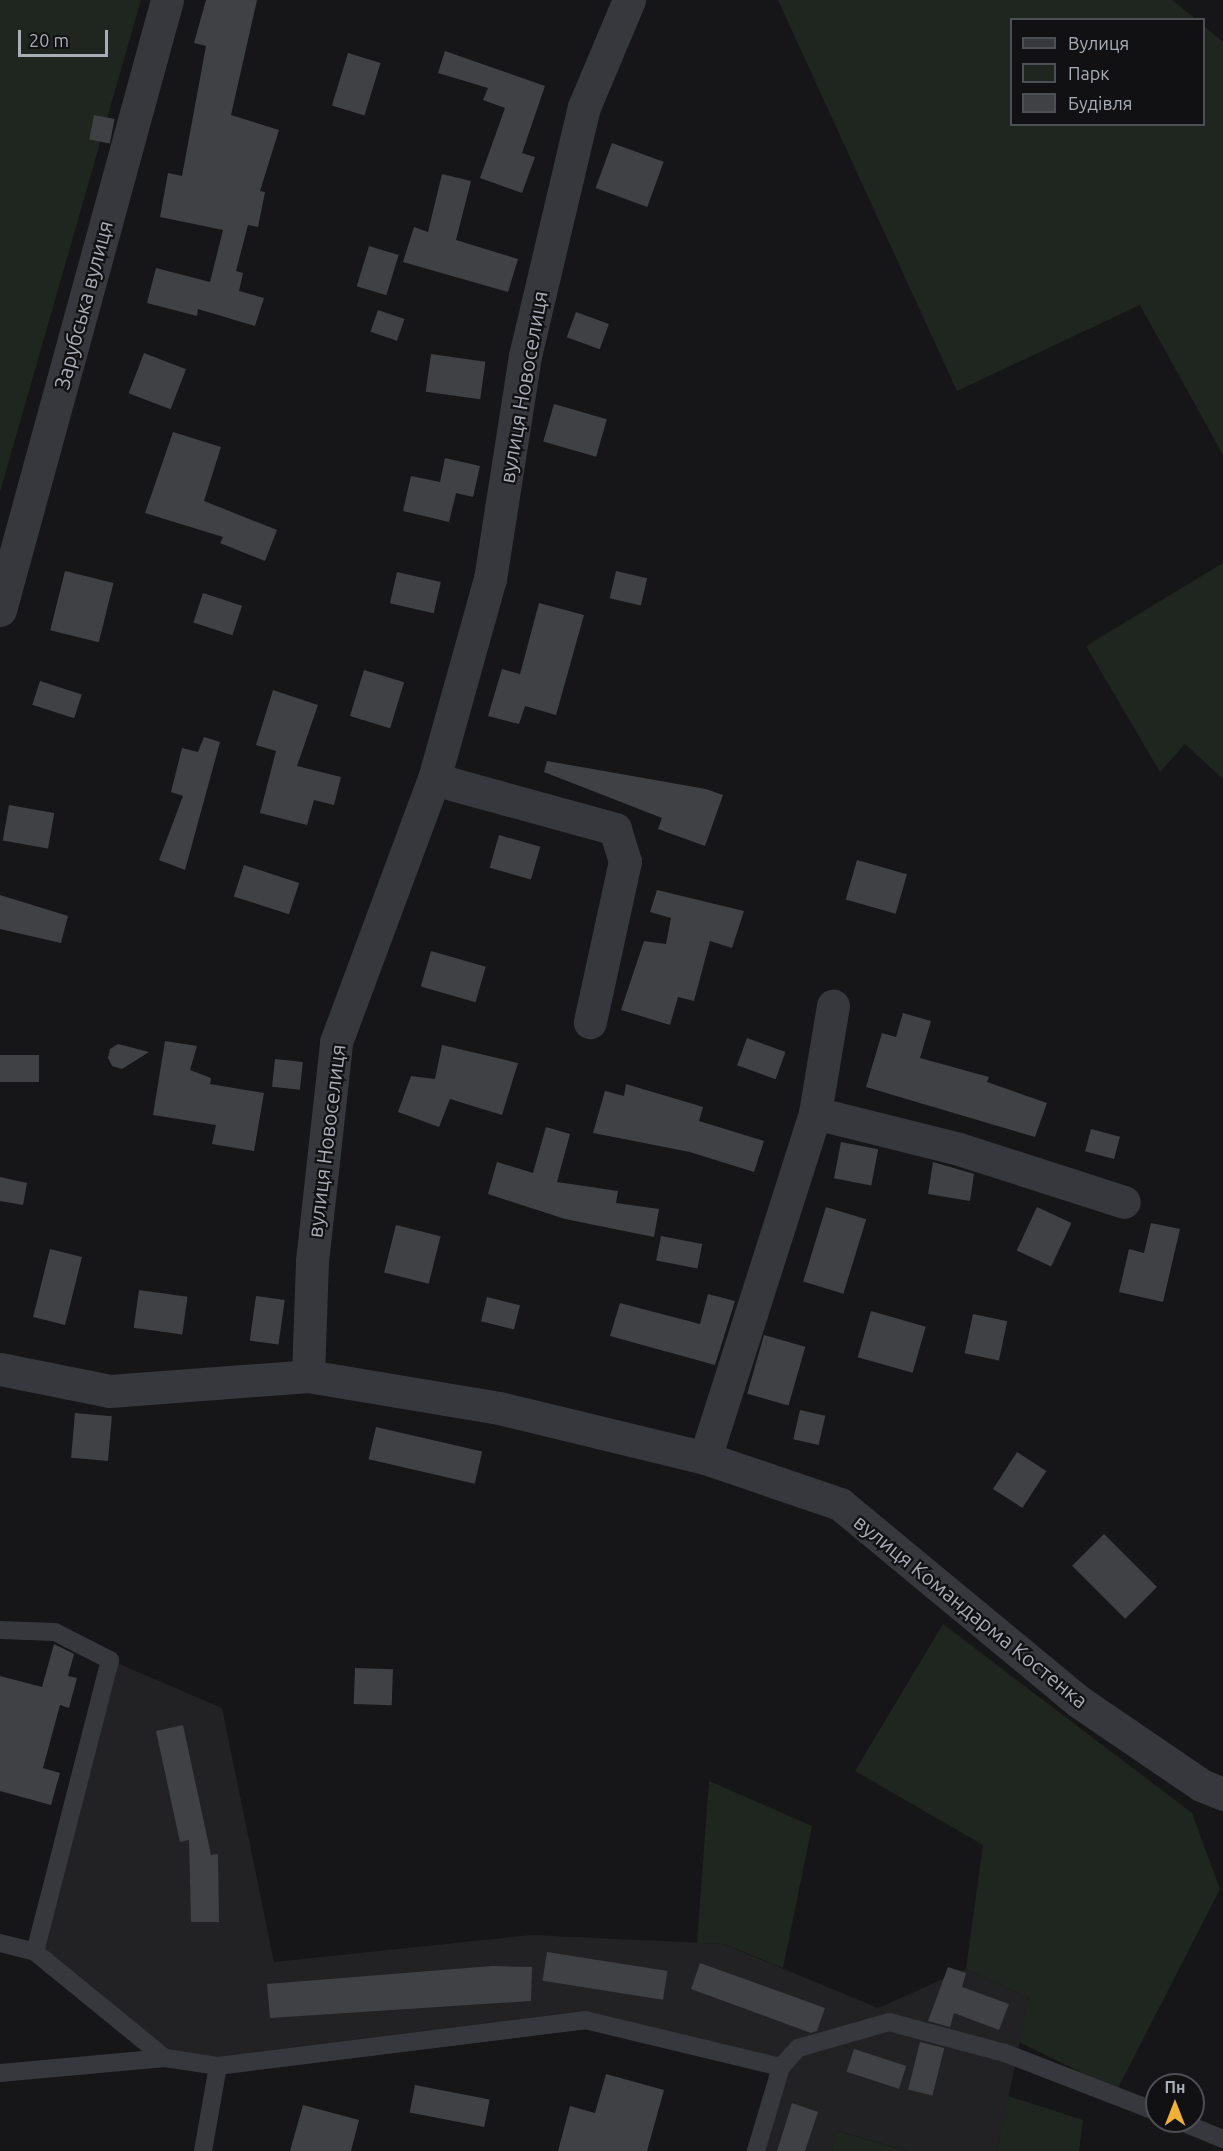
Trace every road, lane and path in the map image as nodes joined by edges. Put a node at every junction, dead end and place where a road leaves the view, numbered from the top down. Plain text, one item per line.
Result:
1 (166, 0) edge
2 (629, 0) edge
3 (0, 610) edge
4 (434, 779) junction
5 (833, 1006) dead end
6 (590, 1022) dead end
7 (815, 1113) junction
8 (1124, 1202) dead end
9 (0, 1369) edge
10 (308, 1376) junction
11 (705, 1458) junction
12 (0, 1630) edge
13 (1223, 1794) edge
14 (0, 1943) edge
15 (35, 1952) junction
16 (165, 2058) junction
17 (218, 2066) junction
18 (781, 2067) junction
19 (0, 2073) edge
20 (1145, 2107) edge
21 (1205, 2132) edge
22 (1223, 2139) edge
23 (203, 2151) edge
24 (756, 2151) edge

1 - 3 street, Зарубська вулиця
2 - 4 street, вулиця Новоселиця
4 - 6 street
4 - 10 street, вулиця Новоселиця
5 - 7 street
7 - 8 street
7 - 11 street
9 - 10 street, вулиця Командарма Костенка
10 - 11 street, вулиця Командарма Костенка
11 - 13 street, вулиця Командарма Костенка
12 - 15 lane
14 - 15 lane
15 - 16 lane
16 - 17 lane
16 - 19 lane
17 - 18 lane
17 - 23 lane
18 - 20 lane
18 - 24 lane
21 - 22 lane

